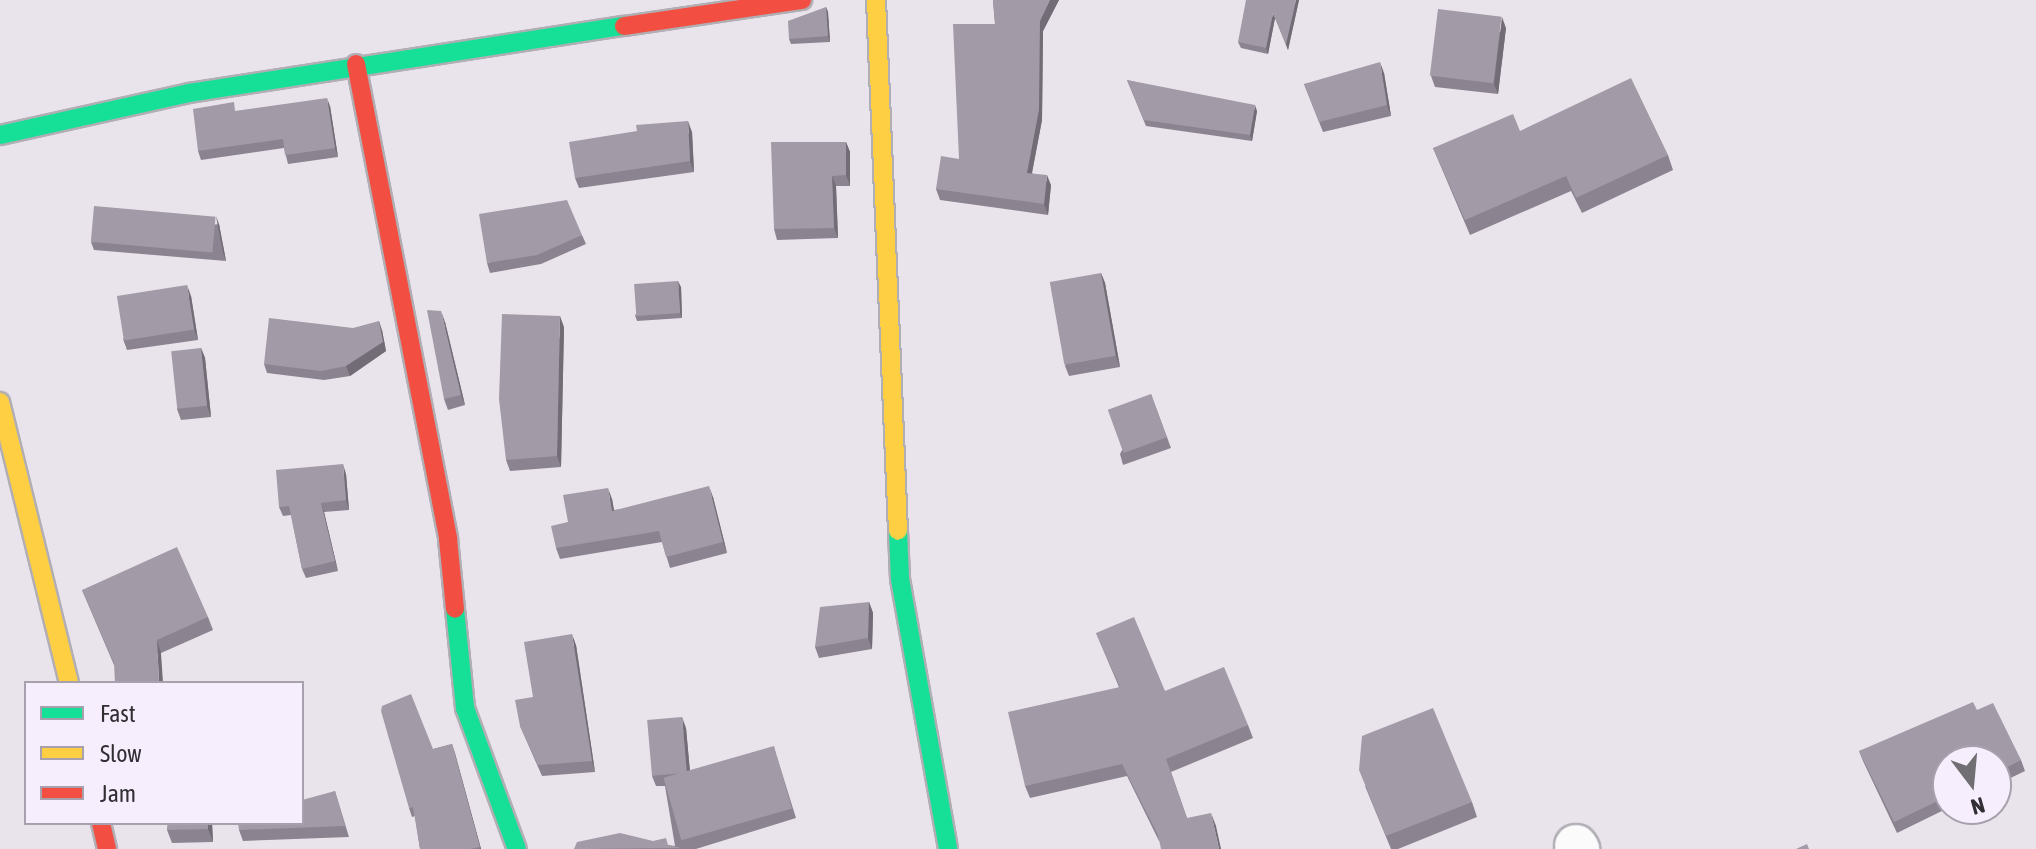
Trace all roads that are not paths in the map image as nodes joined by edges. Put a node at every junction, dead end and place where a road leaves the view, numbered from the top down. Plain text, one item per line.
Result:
1 (802, 0) edge
2 (876, 0) edge
3 (356, 64) junction
4 (0, 135) edge
5 (0, 402) edge
6 (69, 681) edge
7 (101, 825) edge
8 (107, 849) edge
9 (517, 849) edge
10 (948, 849) edge

1 - 3 street
2 - 10 street
3 - 4 street
3 - 9 street
5 - 6 street
7 - 8 street

